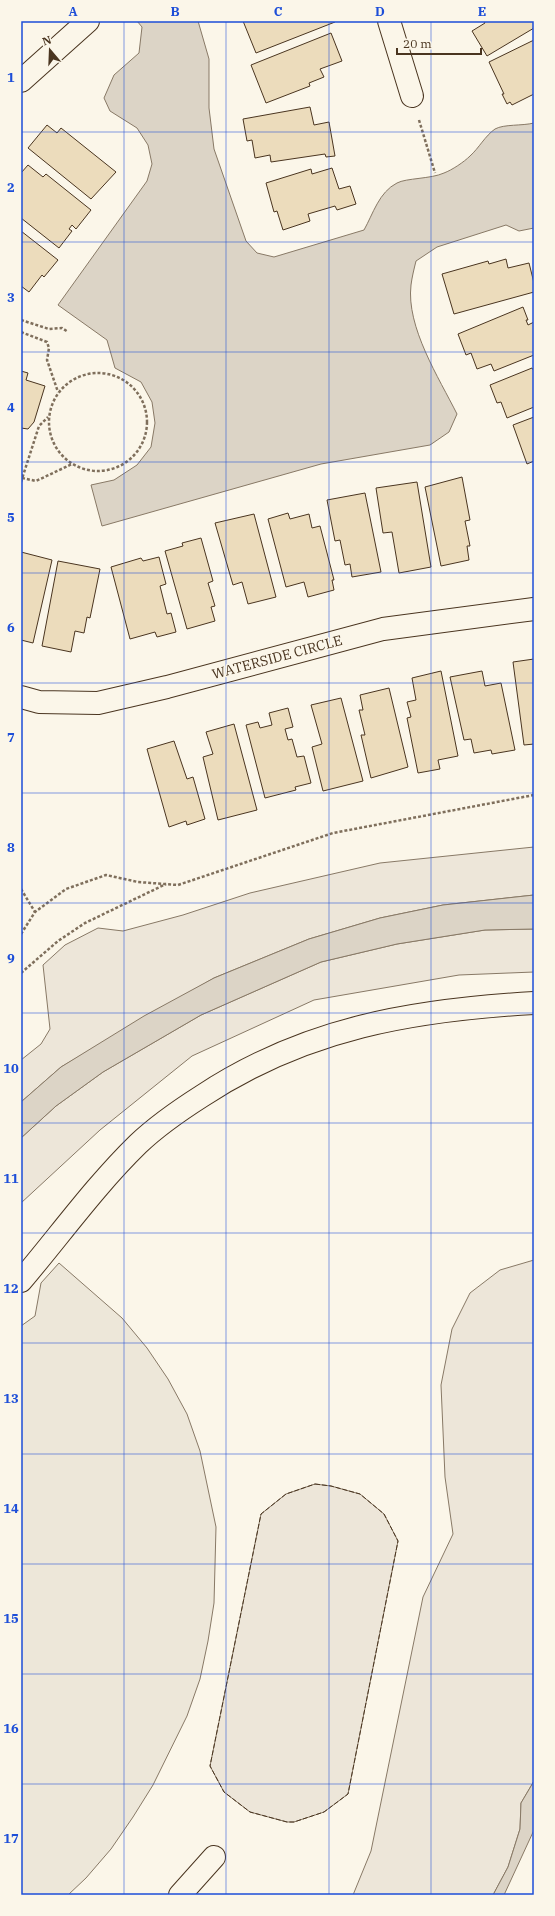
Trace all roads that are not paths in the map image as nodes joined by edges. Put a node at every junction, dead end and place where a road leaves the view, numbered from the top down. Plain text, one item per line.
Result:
1 (88, 21) edge
2 (389, 21) edge
3 (24, 71) edge
4 (412, 96) road end
5 (534, 609) edge
6 (21, 697) edge
7 (534, 1003) edge
8 (21, 1281) edge
9 (214, 1857) dead end
10 (180, 1895) edge

1 - 3 street
2 - 4 street
5 - 6 street, WATERSIDE CIRCLE
7 - 8 street
9 - 10 street

